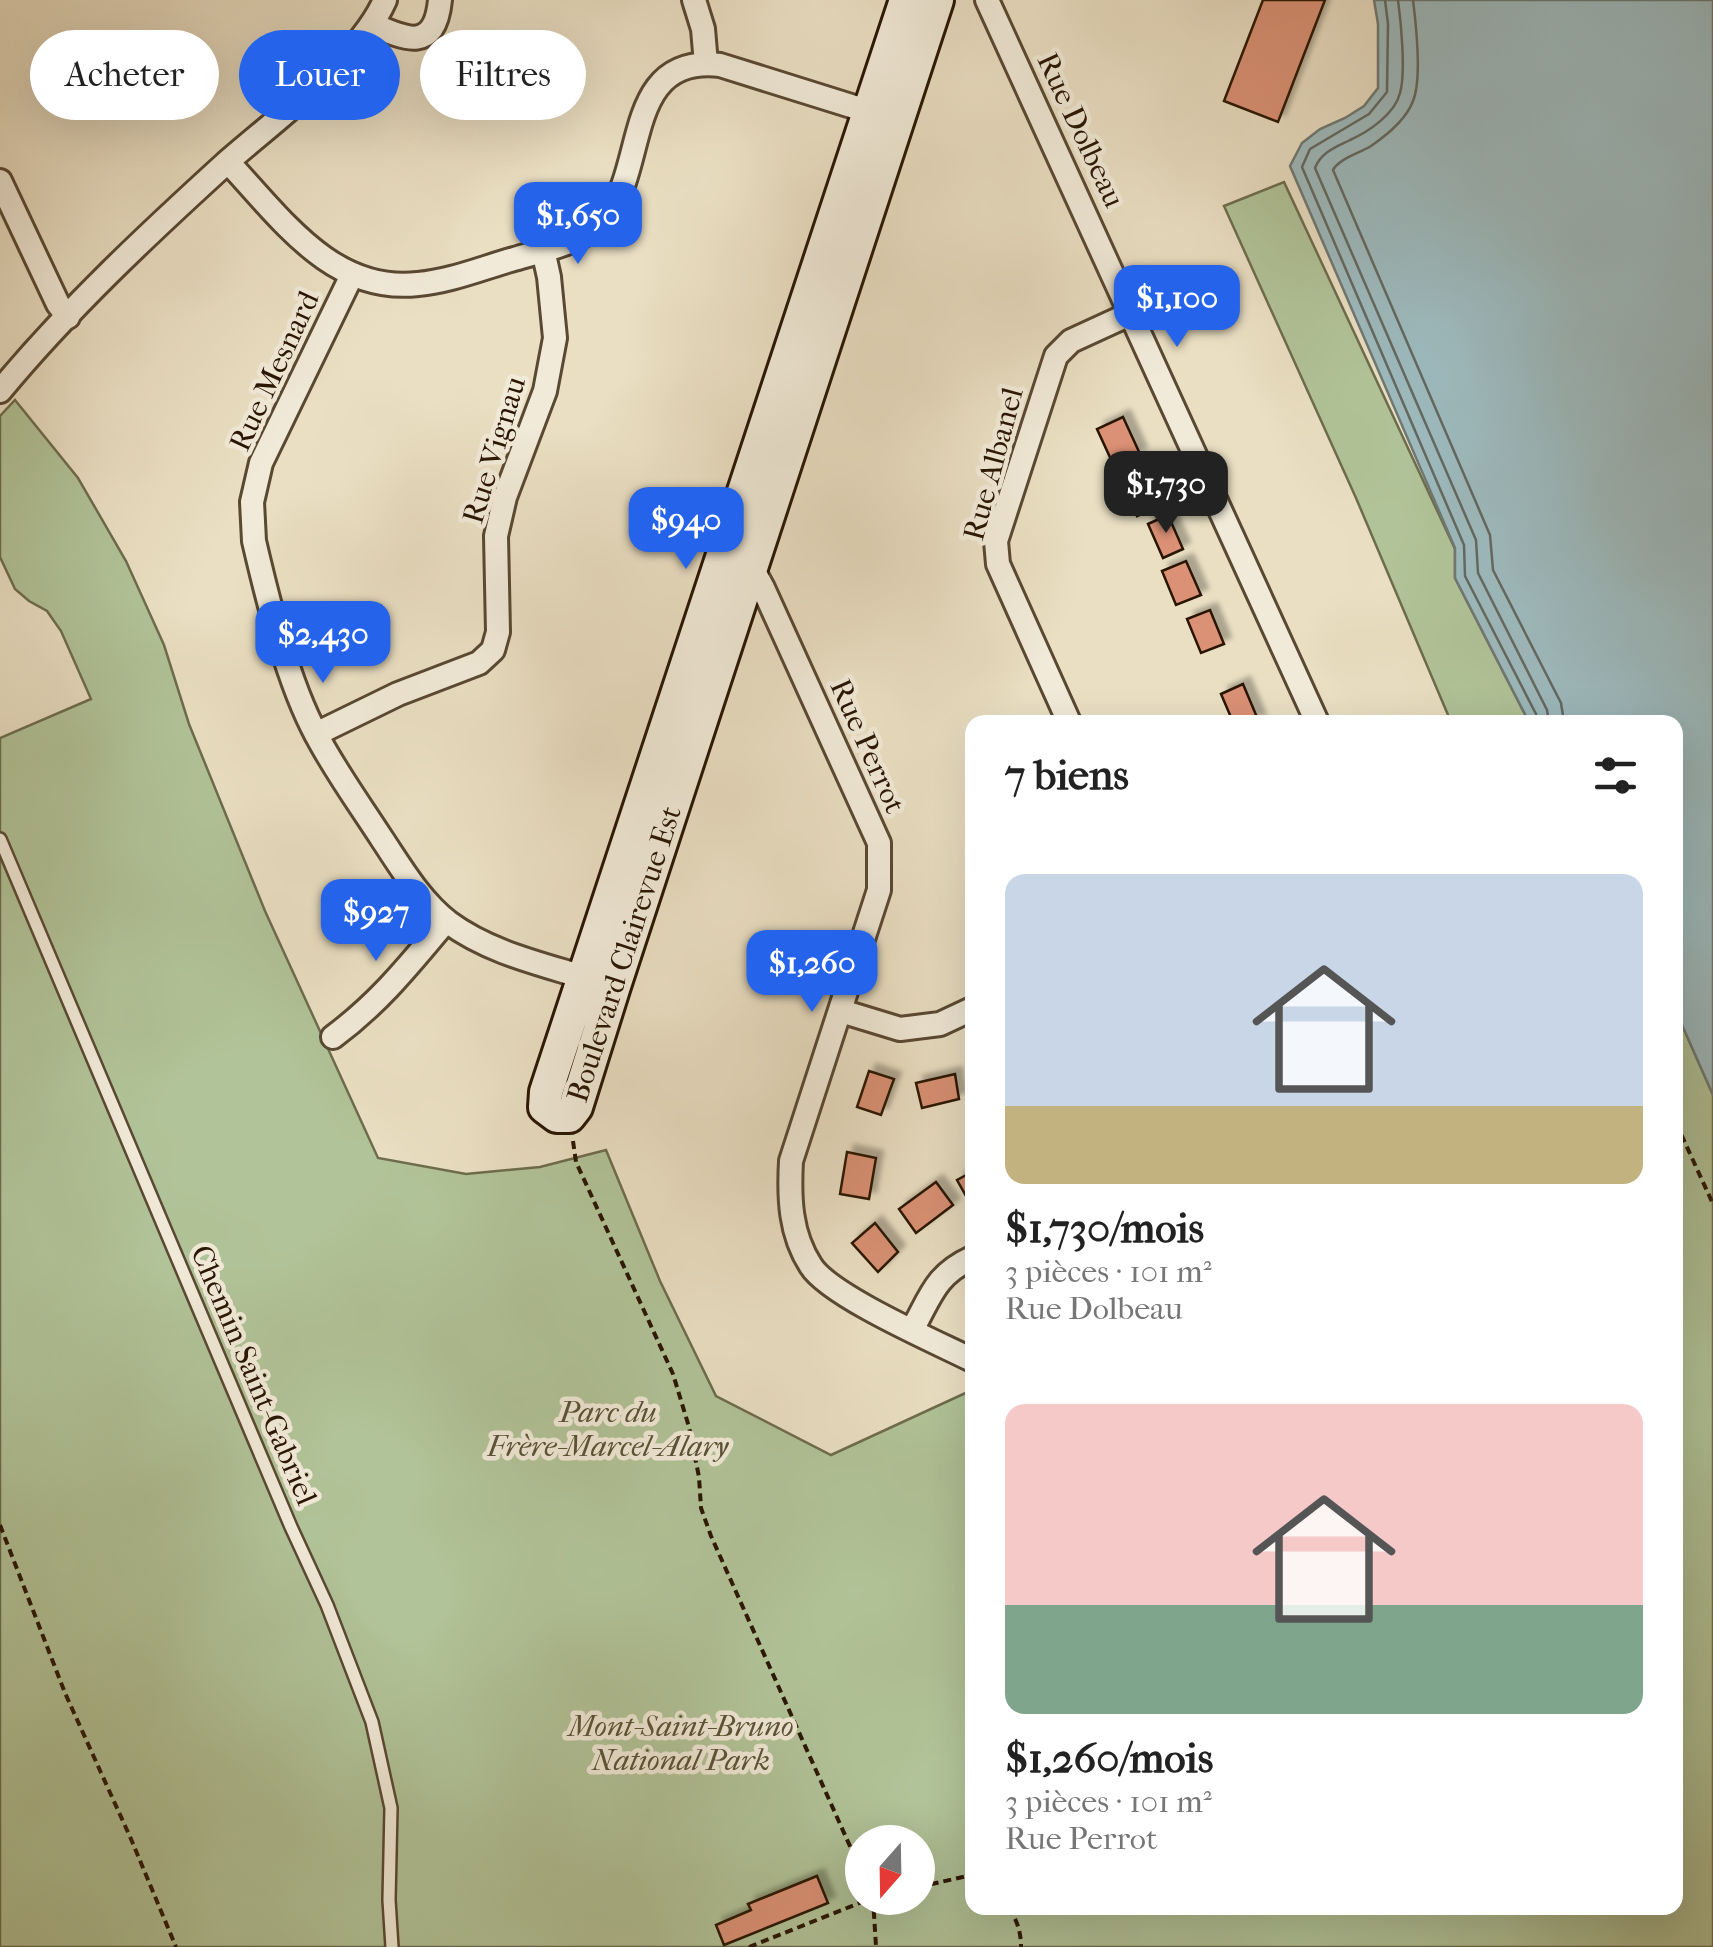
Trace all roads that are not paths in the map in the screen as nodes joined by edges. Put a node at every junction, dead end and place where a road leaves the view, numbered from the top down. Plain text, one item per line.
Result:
1 (385, 0) edge
2 (440, 0) edge
3 (694, 0) edge
4 (906, 0) edge
5 (937, 0) edge
6 (987, 0) edge
7 (372, 24) junction
8 (706, 64) junction
9 (883, 116) junction
10 (228, 162) junction
11 (0, 180) edge
12 (542, 250) junction
13 (352, 275) junction
14 (1132, 313) junction
15 (68, 316) junction
16 (0, 391) edge
17 (738, 562) junction
18 (1067, 715) edge
19 (1314, 715) edge
20 (316, 734) junction
21 (0, 838) edge
22 (446, 920) junction
23 (599, 982) junction
24 (840, 1011) junction
25 (965, 1013) edge
26 (333, 1037) dead end
27 (569, 1116) road end
28 (965, 1262) edge
29 (912, 1330) junction
30 (965, 1356) edge
31 (392, 1947) edge

1 - 7 street
2 - 7 street
3 - 8 street
4 - 9 street, Boulevard Clairevue Est
5 - 9 street, Boulevard Clairevue Est
6 - 14 street, Rue Dolbeau
7 - 10 street
8 - 9 street
8 - 12 street
9 - 17 street, Boulevard Clairevue Est
10 - 13 street
10 - 15 street
11 - 15 street
12 - 13 street
12 - 20 street, Rue Vignau
13 - 20 street, Rue Mesnard
14 - 18 street, Rue Albanel
14 - 19 street, Rue Dolbeau
15 - 16 street
17 - 23 street, Boulevard Clairevue Est
17 - 24 street, Rue Perrot
20 - 22 street, Rue Mesnard
21 - 31 lane, Chemin Saint-Gabriel
22 - 23 street, Rue Mesnard
22 - 26 street
23 - 27 street, Boulevard Clairevue Est
24 - 25 street
24 - 29 street, Rue Perrot
28 - 29 street
29 - 30 street, Rue Perrot

